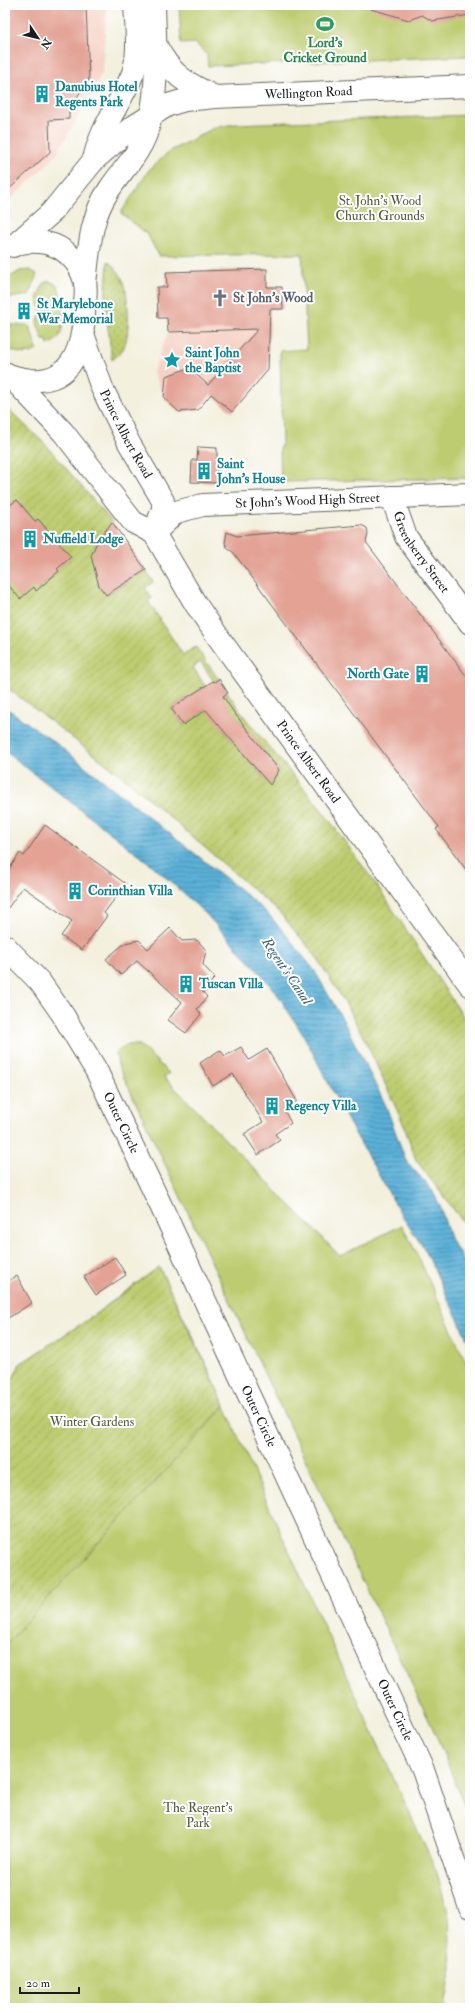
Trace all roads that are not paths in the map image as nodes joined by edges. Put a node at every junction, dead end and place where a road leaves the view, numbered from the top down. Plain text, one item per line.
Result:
1 (135, 5) edge
2 (154, 5) edge
3 (155, 43) junction
4 (470, 86) edge
5 (215, 97) junction
6 (151, 114) junction
7 (94, 160) junction
8 (11, 248) edge
9 (86, 283) junction
10 (83, 334) junction
11 (7, 374) edge
12 (470, 494) edge
13 (392, 497) junction
14 (154, 533) junction
15 (470, 623) edge
16 (5, 946) edge
17 (470, 985) edge
18 (470, 1908) edge

1 - 7 main road
2 - 3 main road
3 - 5 main road
3 - 6 main road
4 - 5 main road, Wellington Road
5 - 6 main road, Wellington Road
6 - 7 main road, Wellington Road
6 - 9 main road
7 - 8 main road, Wellington Road
8 - 9 main road
9 - 10 main road
10 - 11 main road
10 - 14 main road, Prince Albert Road
11 - 14 main road
12 - 13 main road, St John's Wood High Street
13 - 14 main road, St John's Wood High Street
13 - 15 main road, Greenberry Street
14 - 17 main road, Prince Albert Road
16 - 18 main road, Outer Circle

